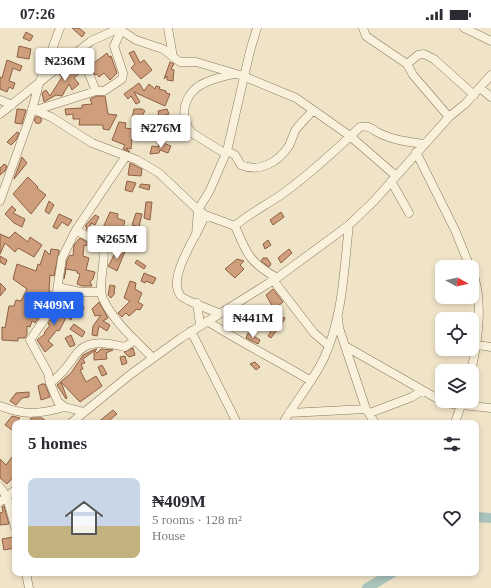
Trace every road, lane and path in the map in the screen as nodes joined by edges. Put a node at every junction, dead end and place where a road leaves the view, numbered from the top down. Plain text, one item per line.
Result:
1 (60, 28) edge
2 (168, 28) edge
3 (257, 28) edge
4 (363, 28) edge
5 (464, 28) edge
6 (120, 29) edge
7 (491, 41) edge
8 (75, 53) junction
9 (173, 57) junction
10 (407, 64) junction
11 (235, 74) junction
12 (491, 75) edge
13 (243, 76) junction
14 (39, 84) junction
15 (480, 88) junction
16 (96, 91) junction
17 (474, 95) junction
18 (491, 98) edge
19 (0, 100) edge
20 (12, 105) junction
21 (34, 110) junction
22 (314, 110) junction
23 (0, 114) edge
24 (449, 118) junction
25 (350, 136) junction
26 (424, 144) junction
27 (226, 152) junction
28 (416, 152) junction
29 (126, 156) junction
30 (394, 178) junction
31 (0, 202) edge
32 (198, 210) junction
33 (409, 213) dead end
34 (205, 215) junction
35 (349, 225) junction
36 (235, 226) junction
37 (76, 230) junction
38 (196, 235) junction
39 (467, 260) edge
40 (275, 279) junction
41 (58, 287) junction
42 (101, 292) junction
43 (197, 303) junction
44 (219, 314) junction
45 (337, 314) junction
46 (204, 323) junction
47 (191, 331) junction
48 (135, 340) junction
49 (328, 345) junction
50 (479, 345) edge
51 (345, 346) junction
52 (491, 347) edge
53 (153, 358) junction
54 (311, 381) junction
55 (50, 383) junction
56 (422, 391) junction
57 (435, 398) edge
58 (0, 406) edge
59 (479, 406) edge
60 (65, 407) junction
61 (460, 408) edge
62 (491, 408) edge
63 (368, 411) junction
64 (84, 412) junction
65 (289, 413) junction
66 (75, 420) edge
67 (236, 420) edge
68 (285, 420) edge
69 (373, 420) edge
70 (456, 420) edge
71 (0, 487) edge
72 (12, 493) edge
73 (7, 497) junction
74 (0, 502) edge
75 (12, 516) edge
76 (27, 576) edge
77 (29, 588) edge

1 - 14 street
2 - 9 street
3 - 13 street
4 - 10 street
5 - 7 street
6 - 8 street
6 - 9 street
6 - 16 street
8 - 14 street
8 - 16 street
9 - 11 street
10 - 17 street
10 - 24 street
11 - 13 street
11 - 27 street
12 - 15 street
13 - 22 street
13 - 27 street
14 - 20 street
14 - 21 street
15 - 17 street
15 - 18 street
16 - 21 street
17 - 24 street
19 - 20 street
20 - 23 street
21 - 29 street
21 - 31 street
22 - 25 street
22 - 27 street
24 - 26 street
25 - 26 street
25 - 30 street
25 - 36 street
26 - 28 street
27 - 32 street
28 - 30 street
28 - 39 street
29 - 32 street
29 - 37 street
30 - 33 street
30 - 35 street
32 - 34 street
32 - 38 street
34 - 36 street
34 - 38 street
35 - 40 street
35 - 45 street
36 - 40 street
37 - 41 street
37 - 42 street
38 - 43 street
40 - 44 street
40 - 49 street
41 - 42 street
41 - 55 street
42 - 48 street
43 - 44 street
43 - 46 street
44 - 46 street
45 - 49 street
45 - 51 street
46 - 47 street
46 - 54 street
47 - 53 street
47 - 67 street
48 - 53 street
48 - 55 street
49 - 54 street
50 - 52 street
51 - 56 street
51 - 63 street
53 - 64 street
54 - 65 street
55 - 60 street
56 - 57 street
56 - 63 street
58 - 60 street
59 - 62 street
60 - 64 street
61 - 70 street
63 - 65 street
63 - 69 street
64 - 66 street
65 - 68 street
71 - 73 street
72 - 73 street
73 - 74 street
73 - 75 street
76 - 77 street

